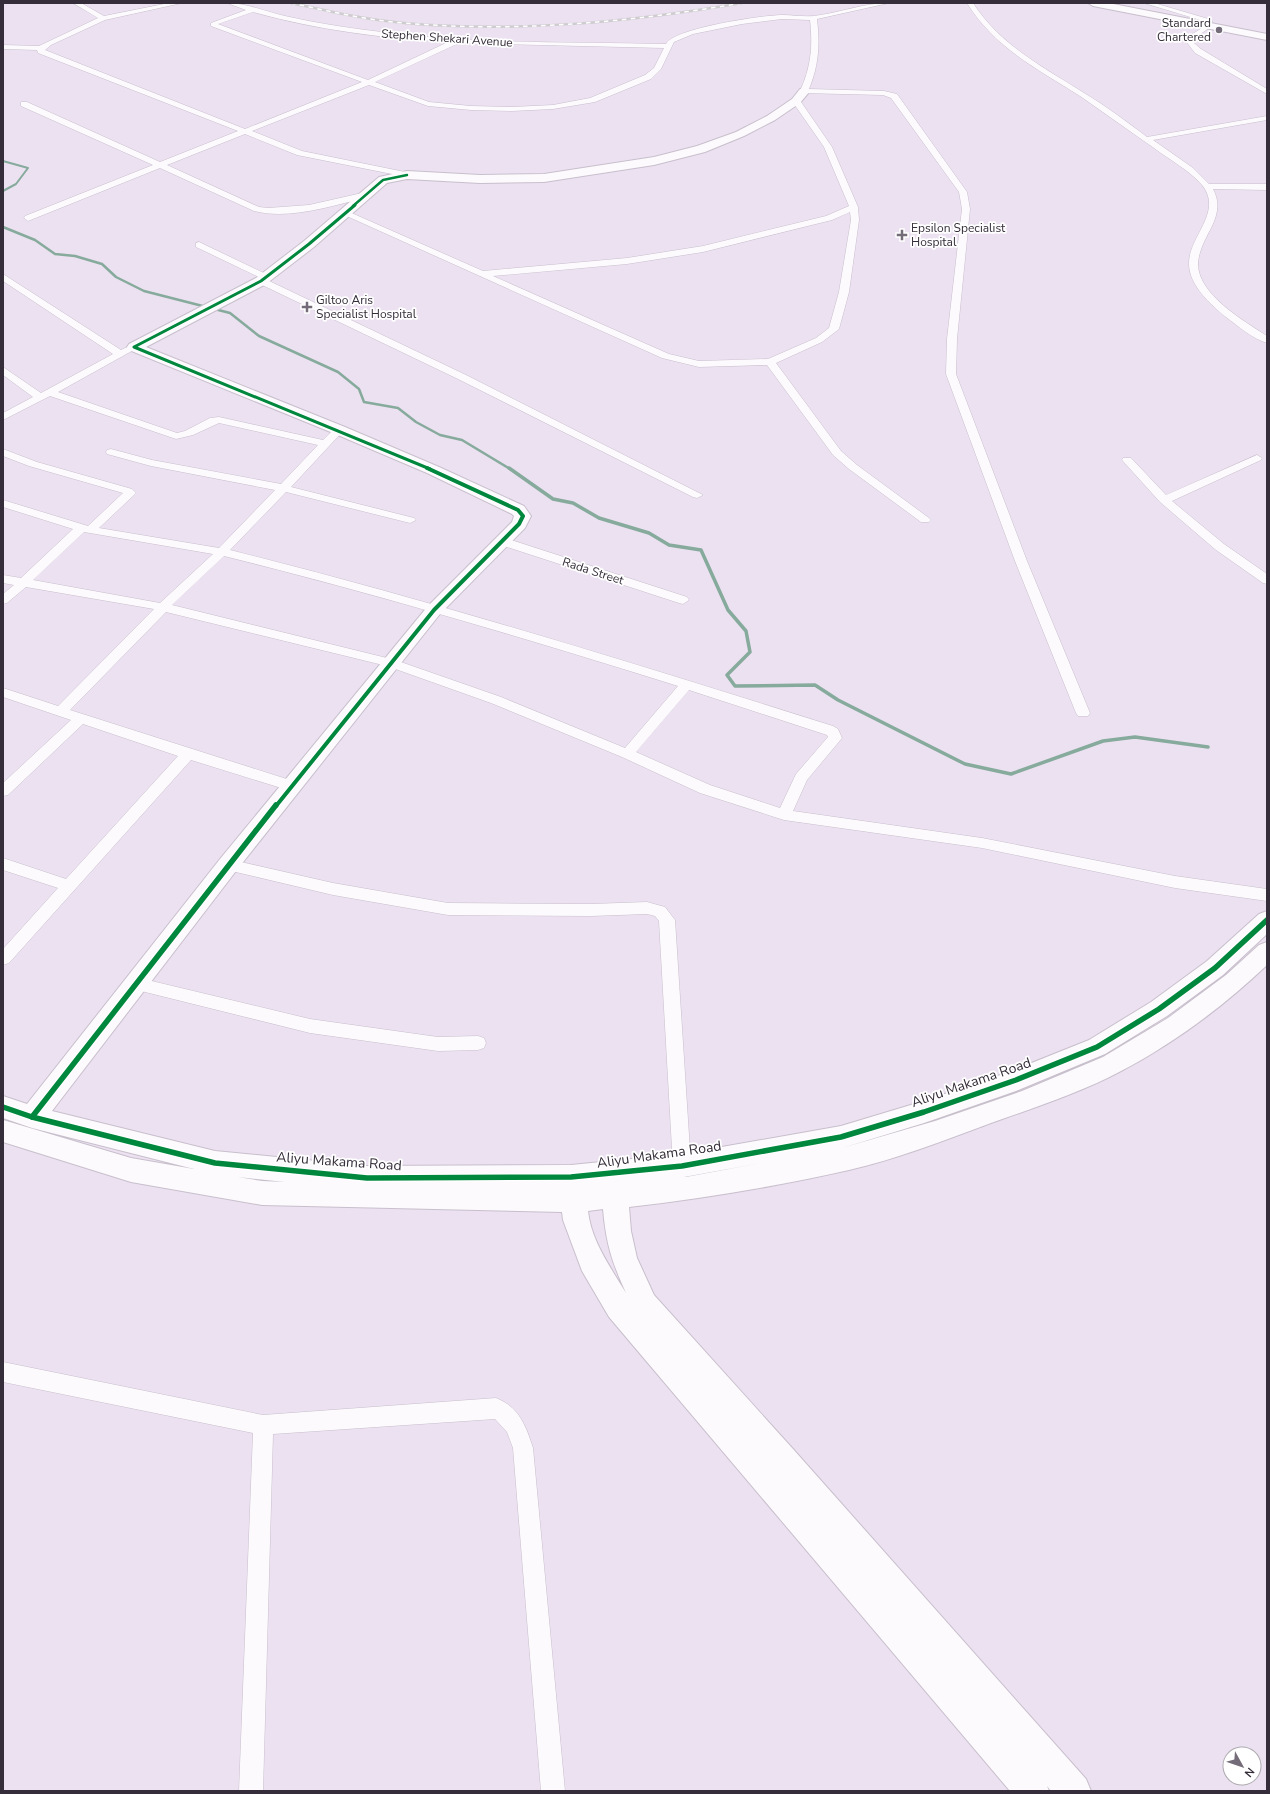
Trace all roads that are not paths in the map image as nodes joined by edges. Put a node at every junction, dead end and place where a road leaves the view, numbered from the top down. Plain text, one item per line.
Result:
1 (76, 3) edge
2 (179, 3) edge
3 (230, 3) edge
4 (886, 3) edge
5 (970, 3) edge
6 (1093, 3) edge
7 (1112, 3) edge
8 (1147, 3) edge
9 (251, 10) junction
10 (103, 18) junction
11 (813, 18) junction
12 (1210, 23) junction
13 (1267, 32) edge
14 (1267, 36) edge
15 (457, 41) junction
16 (667, 46) junction
17 (3, 47) edge
18 (41, 48) junction
19 (368, 83) junction
20 (804, 90) junction
21 (1267, 92) edge
22 (796, 101) junction
23 (24, 104) dead end
24 (1267, 118) edge
25 (244, 132) junction
26 (1147, 139) junction
27 (158, 165) junction
28 (373, 169) junction
29 (407, 175) junction
30 (382, 180) junction
31 (1207, 186) junction
32 (1267, 187) edge
33 (331, 202) junction
34 (353, 205) junction
35 (854, 207) junction
36 (28, 218) dead end
37 (829, 218) junction
38 (855, 220) junction
39 (199, 245) dead end
40 (481, 274) junction
41 (3, 277) edge
42 (264, 279) junction
43 (1267, 340) edge
44 (127, 351) junction
45 (770, 362) junction
46 (3, 370) edge
47 (45, 394) junction
48 (3, 416) edge
49 (333, 437) junction
50 (3, 452) edge
51 (111, 452) dead end
52 (1257, 458) dead end
53 (1128, 460) dead end
54 (282, 488) junction
55 (697, 495) dead end
56 (1164, 500) junction
57 (3, 503) edge
58 (410, 520) dead end
59 (925, 520) dead end
60 (85, 529) junction
61 (502, 542) junction
62 (222, 552) junction
63 (3, 579) edge
64 (1267, 580) edge
65 (23, 583) junction
66 (3, 600) edge
67 (683, 600) dead end
68 (163, 607) junction
69 (434, 610) junction
70 (390, 663) junction
71 (687, 684) junction
72 (3, 692) edge
73 (62, 710) junction
74 (1082, 713) dead end
75 (82, 717) junction
76 (188, 754) junction
77 (627, 754) junction
78 (291, 786) junction
79 (3, 791) edge
80 (784, 815) junction
81 (3, 864) edge
82 (228, 865) junction
83 (68, 886) junction
84 (1267, 895) edge
85 (1267, 920) edge
86 (1267, 951) edge
87 (3, 959) edge
88 (135, 983) junction
89 (478, 1043) dead end
90 (3, 1107) edge
91 (32, 1117) junction
92 (3, 1131) edge
93 (682, 1166) junction
94 (614, 1185) junction
95 (573, 1189) junction
96 (3, 1372) edge
97 (263, 1425) junction
98 (251, 1791) edge
99 (553, 1791) edge
100 (1032, 1791) edge
101 (1074, 1791) edge

1 - 10 street
2 - 10 street
3 - 9 street, Stephen Shekari Avenue
4 - 11 street
5 - 26 street
6 - 12 street
7 - 12 street
8 - 12 street
9 - 15 street, Stephen Shekari Avenue
9 - 19 street
10 - 18 street
11 - 16 street
11 - 20 street
12 - 13 street
12 - 14 street
12 - 21 street
15 - 16 street, Stephen Shekari Avenue
15 - 19 street
16 - 19 street
17 - 18 street
18 - 25 street
19 - 25 street
20 - 22 street
20 - 74 street
22 - 29 street
22 - 35 street
23 - 27 street
24 - 26 street
25 - 27 street
25 - 28 street
26 - 31 street
27 - 33 street
27 - 36 street
28 - 29 street
28 - 30 street
29 - 30 street
30 - 34 street
31 - 32 street
31 - 43 street
33 - 34 street
33 - 34 street
34 - 40 street
34 - 42 street
35 - 37 street
35 - 38 street
37 - 38 street
37 - 40 street
38 - 45 street
39 - 42 street
40 - 45 street
41 - 44 street
42 - 44 street
42 - 55 street
44 - 47 street
44 - 49 street
45 - 59 street
46 - 47 street
47 - 48 street
47 - 49 street
49 - 54 street
49 - 61 street
50 - 60 street
51 - 54 street
52 - 56 street
53 - 56 street
54 - 58 street
54 - 62 street
56 - 64 street
57 - 60 street
60 - 62 street
60 - 65 street
61 - 67 street, Rada Street
61 - 69 street
62 - 68 street
62 - 69 street
63 - 65 street
65 - 66 street
65 - 68 street
68 - 70 street
68 - 73 street
69 - 70 street
69 - 71 street
70 - 77 street
70 - 78 street
71 - 77 street
71 - 80 street
72 - 73 street
73 - 75 street
75 - 76 street
75 - 79 street
76 - 78 street
76 - 83 street
77 - 80 street
78 - 82 street
80 - 84 street
81 - 83 street
82 - 88 street
82 - 93 street
83 - 87 street
85 - 93 street, Aliyu Makama Road
86 - 94 street, Aliyu Makama Road
88 - 89 street
88 - 91 street
90 - 91 street, Aliyu Makama Road
91 - 95 street, Aliyu Makama Road
92 - 95 street, Aliyu Makama Road
93 - 94 street, Aliyu Makama Road
94 - 95 street, Aliyu Makama Road
94 - 101 street
95 - 100 street
96 - 97 street
97 - 98 street
97 - 99 street

